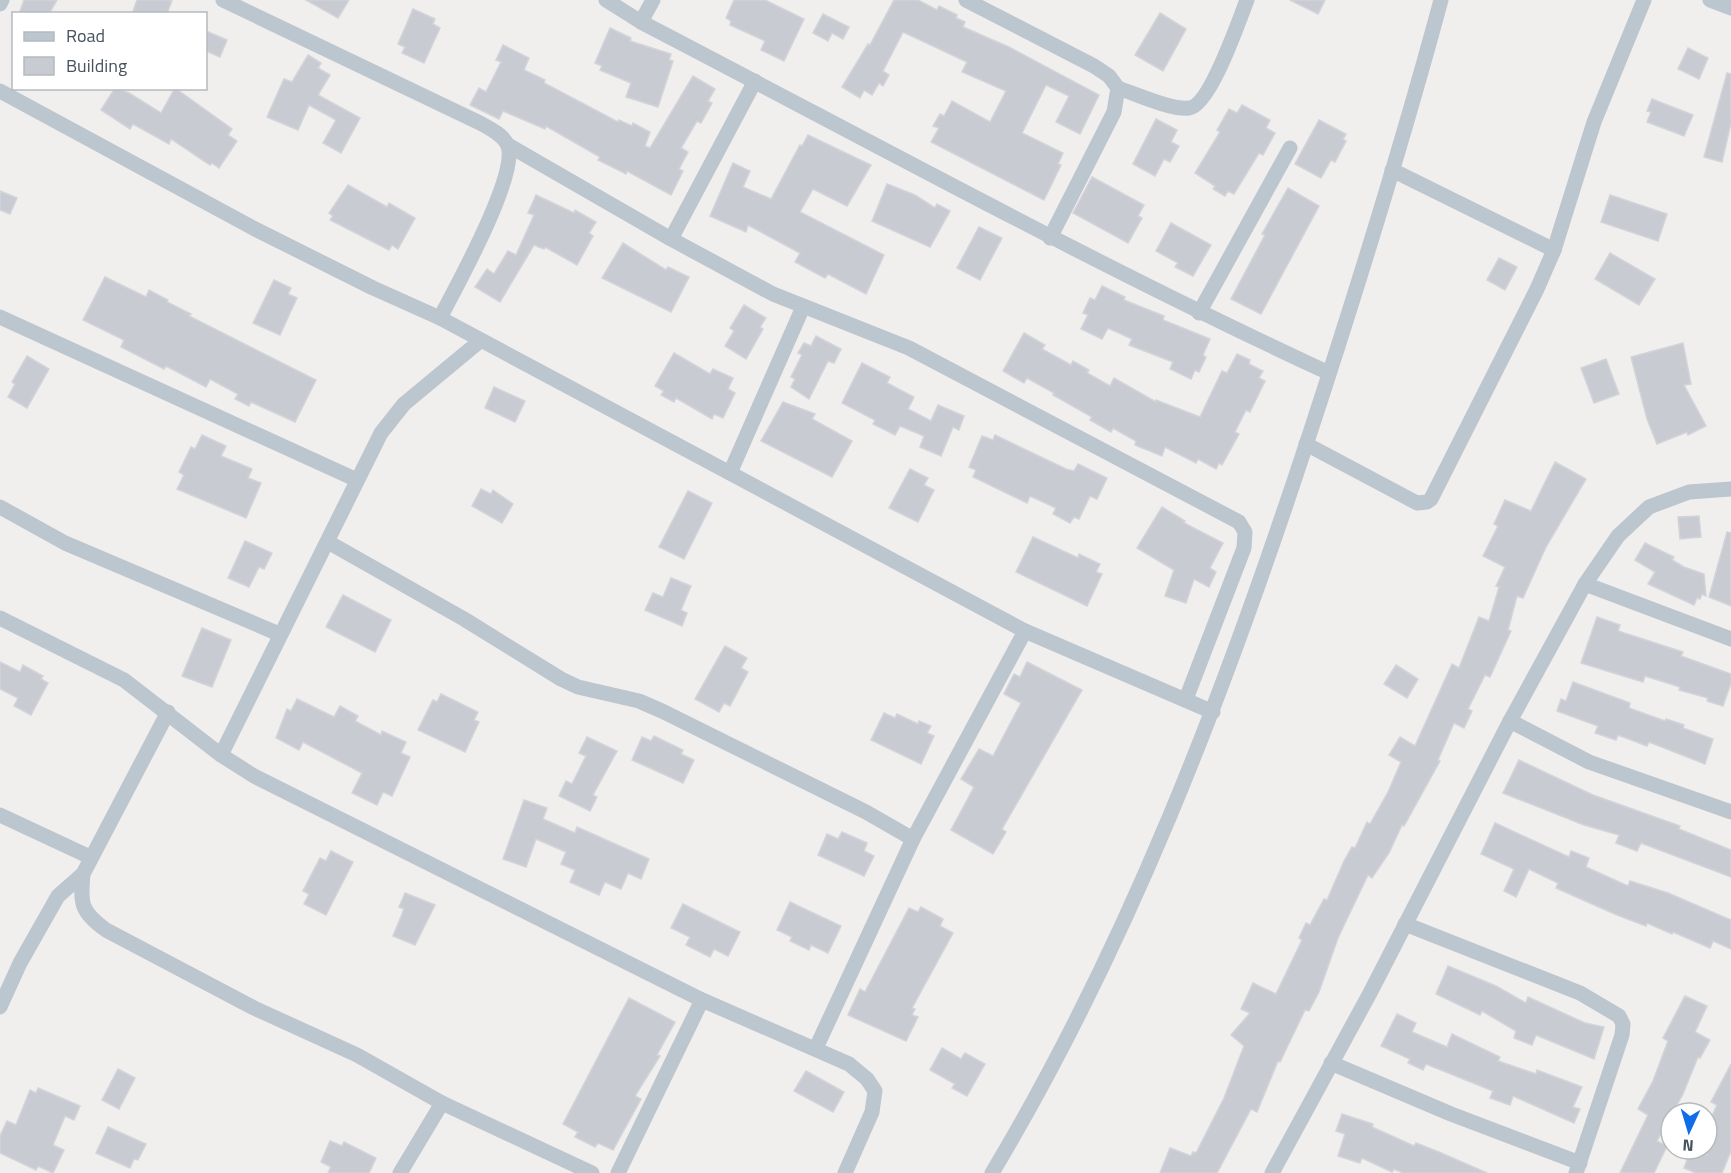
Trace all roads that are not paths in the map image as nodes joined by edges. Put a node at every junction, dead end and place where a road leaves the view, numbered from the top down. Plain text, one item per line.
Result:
1 (222, 0) edge
2 (606, 0) edge
3 (653, 0) edge
4 (966, 0) edge
5 (1247, 0) edge
6 (1442, 0) edge
7 (1644, 0) edge
8 (1710, 0) edge
9 (1731, 8) edge
10 (641, 22) junction
11 (755, 81) junction
12 (1118, 88) junction
13 (0, 91) edge
14 (508, 145) junction
15 (1290, 147) dead end
16 (1392, 170) junction
17 (1050, 238) junction
18 (671, 239) junction
19 (1554, 250) junction
20 (803, 307) junction
21 (1199, 313) junction
22 (0, 317) edge
23 (440, 318) junction
24 (480, 341) junction
25 (1329, 373) junction
26 (1306, 444) junction
27 (730, 473) junction
28 (357, 480) junction
29 (1731, 489) edge
30 (0, 507) edge
31 (328, 542) junction
32 (1585, 584) junction
33 (0, 618) edge
34 (1025, 631) junction
35 (279, 634) junction
36 (1731, 639) edge
37 (1186, 699) junction
38 (168, 712) junction
39 (1213, 712) junction
40 (1510, 721) junction
41 (221, 755) junction
42 (1731, 812) edge
43 (0, 815) edge
44 (913, 838) junction
45 (90, 857) junction
46 (83, 874) junction
47 (1405, 924) junction
48 (702, 1000) junction
49 (0, 1007) edge
50 (816, 1048) junction
51 (1331, 1063) junction
52 (442, 1102) junction
53 (1578, 1168) edge
54 (400, 1173) edge
55 (592, 1173) edge
56 (618, 1173) edge
57 (845, 1173) edge
58 (992, 1173) edge
59 (1272, 1173) edge

1 - 14 street
2 - 10 street
3 - 10 street
4 - 12 street
5 - 12 street
6 - 16 street
7 - 19 street
8 - 9 street
10 - 11 street
11 - 17 street
11 - 18 street
12 - 17 street
13 - 23 street
14 - 18 street
14 - 23 street
15 - 21 street
16 - 19 street
16 - 25 street
17 - 21 street
18 - 20 street
19 - 26 street
20 - 27 street
20 - 37 street
21 - 25 street
22 - 28 street
23 - 24 street
24 - 27 street
24 - 28 street
25 - 26 street
26 - 39 street
27 - 34 street
28 - 31 street
29 - 32 street
30 - 35 street
31 - 35 street
31 - 44 street
32 - 36 street
32 - 40 street
33 - 38 street
34 - 37 street
34 - 44 street
35 - 41 street
37 - 39 street
38 - 41 street
38 - 45 street
39 - 58 street
40 - 42 street
40 - 47 street
41 - 48 street
43 - 45 street
44 - 50 street
45 - 46 street
46 - 49 street
46 - 52 street
47 - 51 street
47 - 53 street
48 - 50 street
48 - 56 street
50 - 57 street
51 - 53 street
51 - 59 street
52 - 54 street
52 - 55 street

